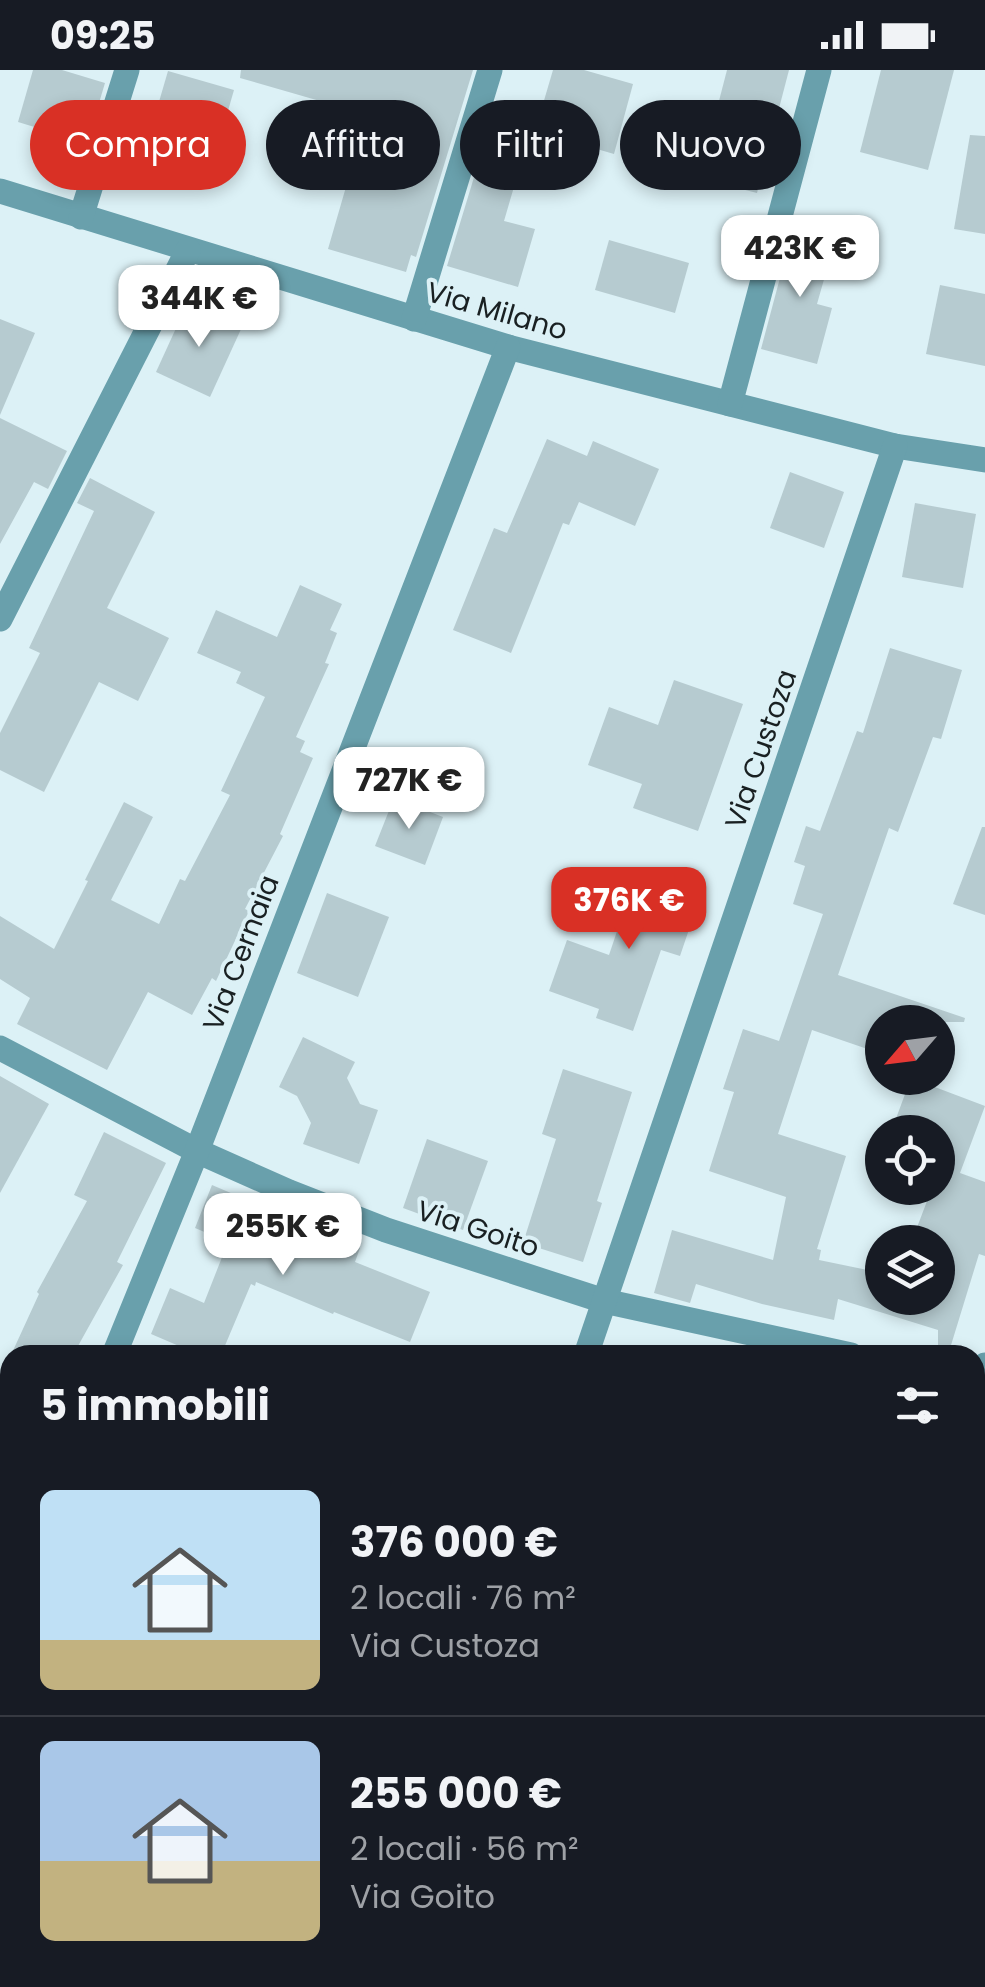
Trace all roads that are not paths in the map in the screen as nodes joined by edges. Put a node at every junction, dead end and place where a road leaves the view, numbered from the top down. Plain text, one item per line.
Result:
1 (127, 70) edge
2 (490, 70) edge
3 (819, 70) edge
4 (0, 191) edge
5 (81, 217) junction
6 (188, 250) junction
7 (414, 319) junction
8 (508, 347) junction
9 (730, 404) junction
10 (895, 446) junction
11 (985, 460) edge
12 (0, 619) edge
13 (0, 1048) edge
14 (197, 1151) junction
15 (604, 1300) junction
16 (118, 1345) edge
17 (589, 1345) edge
18 (806, 1345) edge

1 - 5 street
2 - 7 street
3 - 9 street
4 - 5 street, Via Milano
5 - 6 street, Via Milano
6 - 7 street, Via Milano
6 - 12 street
7 - 8 street, Via Milano
8 - 9 street, Via Milano
8 - 14 street, Via Cernaia
9 - 10 street, Via Milano
10 - 11 street, Via Milano
10 - 15 street, Via Custoza
13 - 14 street, Via Goito
14 - 15 street, Via Goito
14 - 16 street, Via Cernaia
15 - 17 street, Via Custoza
15 - 18 street, Via Goito

